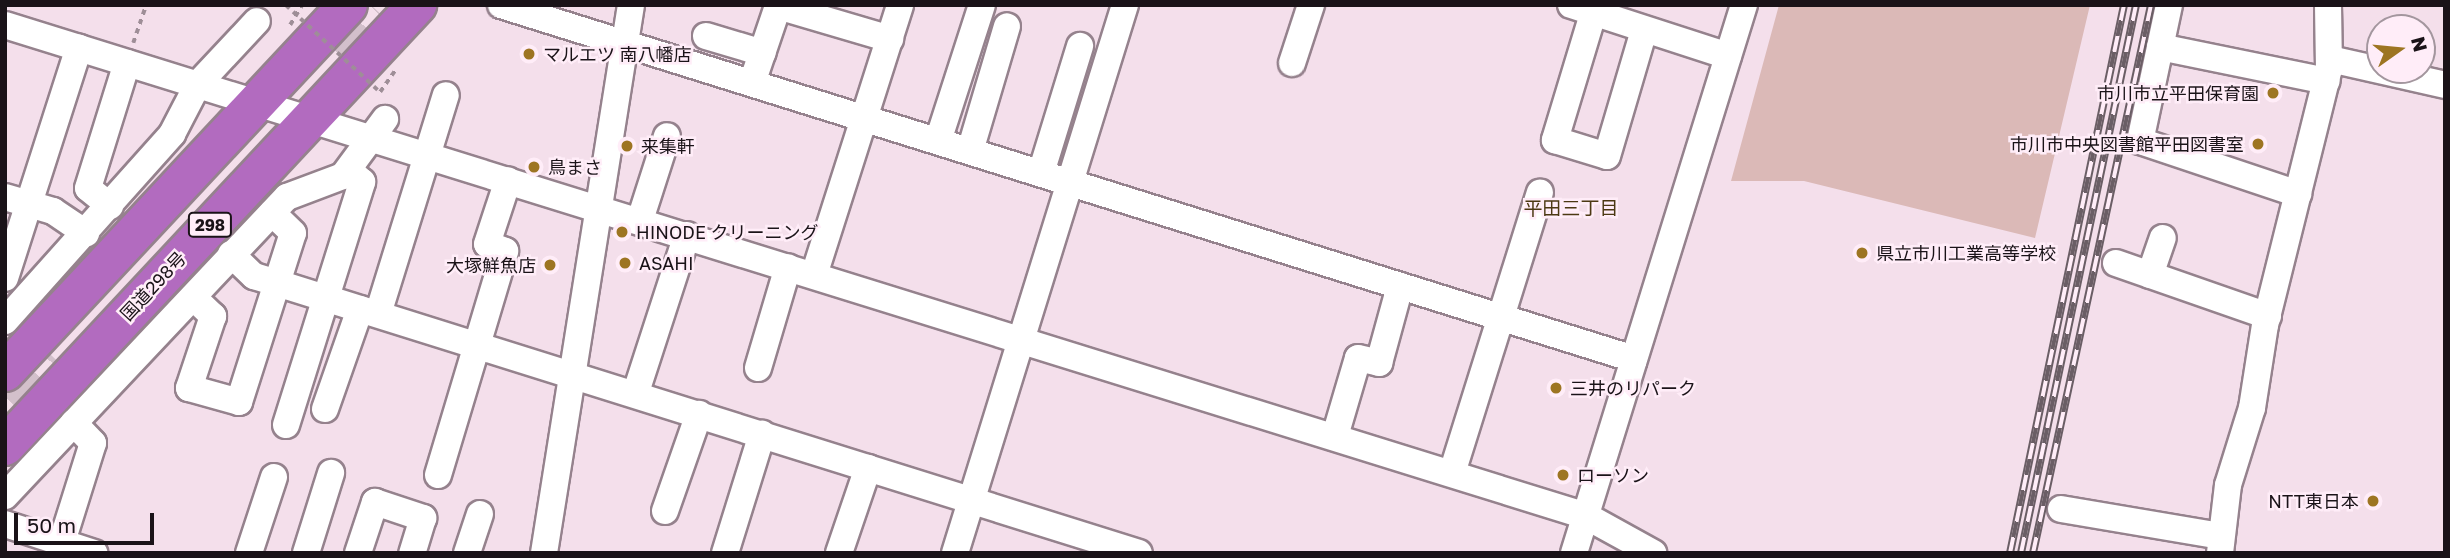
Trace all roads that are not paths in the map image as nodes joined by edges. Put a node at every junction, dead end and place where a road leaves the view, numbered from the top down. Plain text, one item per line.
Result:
1 (317, 5) edge
2 (348, 5) edge
3 (417, 5) edge
4 (501, 5) edge
5 (631, 5) edge
6 (900, 5) edge
7 (982, 5) edge
8 (1311, 5) edge
9 (1744, 5) edge
10 (2169, 5) edge
11 (2329, 5) edge
12 (1122, 6) edge
13 (529, 9) edge
14 (1584, 9) edge
15 (12, 19) edge
16 (257, 22) dead end
17 (1007, 26) dead end
18 (1644, 30) junction
19 (706, 36) dead end
20 (890, 39) junction
21 (624, 43) junction
22 (1080, 46) dead end
23 (2160, 47) junction
24 (79, 48) junction
25 (762, 53) junction
26 (1728, 56) junction
27 (294, 62) junction
28 (127, 63) junction
29 (1292, 63) dead end
30 (2328, 70) junction
31 (752, 83) junction
32 (198, 84) junction
33 (2445, 85) edge
34 (446, 95) dead end
35 (256, 102) junction
36 (376, 117) junction
37 (309, 118) junction
38 (864, 118) junction
39 (667, 136) dead end
40 (938, 141) junction
41 (970, 151) junction
42 (426, 155) junction
43 (349, 170) junction
44 (1041, 173) junction
45 (508, 180) junction
46 (1070, 182) junction
47 (1540, 192) dead end
48 (2298, 194) junction
49 (17, 200) edge
50 (110, 206) junction
51 (598, 207) junction
52 (272, 213) junction
53 (640, 220) junction
54 (86, 233) junction
55 (687, 235) junction
56 (2163, 238) dead end
57 (231, 254) junction
58 (2116, 263) dead end
59 (788, 267) junction
60 (814, 275) junction
61 (2150, 275) junction
62 (5, 278) edge
63 (277, 283) junction
64 (1400, 286) junction
65 (193, 298) junction
66 (326, 298) junction
67 (10, 307) edge
68 (369, 311) junction
69 (1499, 316) junction
70 (2268, 316) junction
71 (1020, 339) junction
72 (478, 344) junction
73 (1634, 359) junction
74 (758, 368) dead end
75 (5, 372) edge
76 (569, 373) junction
77 (636, 393) junction
78 (325, 409) dead end
79 (699, 414) junction
80 (74, 423) junction
81 (286, 425) dead end
82 (762, 434) junction
83 (1335, 436) junction
84 (5, 446) edge
85 (868, 468) junction
86 (331, 473) dead end
87 (1452, 473) junction
88 (438, 475) dead end
89 (274, 477) dead end
90 (5, 496) edge
91 (971, 500) junction
92 (2061, 509) dead end
93 (665, 511) dead end
94 (480, 514) dead end
95 (1586, 516) junction
96 (5, 524) edge
97 (63, 542) edge
98 (2221, 545) edge
99 (94, 553) edge
100 (249, 553) edge
101 (306, 553) edge
102 (358, 553) edge
103 (412, 553) edge
104 (467, 553) edge
105 (544, 553) edge
106 (725, 553) edge
107 (839, 553) edge
108 (955, 553) edge
109 (1139, 553) edge
110 (1574, 553) edge
111 (1653, 553) edge

1 - 27 highway
2 - 27 highway, 298
3 - 37 highway, 国道298号 / 298
4 - 13 street
5 - 21 street
6 - 20 street
7 - 40 street
8 - 29 street
9 - 26 street
10 - 23 street
11 - 30 street
12 - 46 street
13 - 21 street
14 - 18 street
14 - 18 street
15 - 24 street
16 - 32 street
17 - 41 street
18 - 26 street
19 - 25 street
20 - 25 street
20 - 38 street
21 - 31 street
21 - 51 street
22 - 44 street
23 - 30 street
23 - 48 street
24 - 28 street
24 - 49 street
25 - 31 street
26 - 73 street
27 - 35 highway, 298
28 - 32 street
28 - 50 street
30 - 33 street
30 - 48 street
31 - 38 street
32 - 35 street
32 - 50 street
34 - 42 street
35 - 37 street
35 - 75 highway, 298
36 - 37 street
36 - 42 street
36 - 43 street
37 - 84 highway, 国道298号 / 298
38 - 40 street
38 - 60 street
39 - 53 street
40 - 41 street
41 - 44 street
42 - 45 street
42 - 68 street
43 - 52 street
43 - 66 street
44 - 46 street
45 - 51 street
45 - 72 street
46 - 64 street
46 - 71 street
47 - 69 street
48 - 70 street
49 - 54 street
49 - 62 street
50 - 54 street
51 - 53 street
51 - 76 street
52 - 57 street
52 - 63 street
53 - 55 street
54 - 67 street
55 - 59 street
55 - 77 street
56 - 61 street
57 - 63 street
57 - 65 street
58 - 61 street
59 - 60 street
59 - 74 street
60 - 71 street
61 - 70 street
63 - 65 street
63 - 66 street
64 - 69 street
64 - 83 street
65 - 80 street
66 - 68 street
66 - 81 street
68 - 72 street
68 - 78 street
69 - 73 street
69 - 87 street
70 - 98 street
71 - 83 street
71 - 91 street
72 - 76 street
72 - 88 street
73 - 95 street
76 - 77 street
76 - 105 street
77 - 79 street
79 - 82 street
79 - 93 street
80 - 90 street
80 - 97 street
82 - 85 street
82 - 106 street
83 - 87 street
85 - 91 street
85 - 107 street
86 - 101 street
87 - 95 street
89 - 100 street
91 - 108 street
91 - 109 street
92 - 98 street
94 - 104 street
95 - 110 street
95 - 111 street
96 - 97 street
97 - 99 street
102 - 103 street

